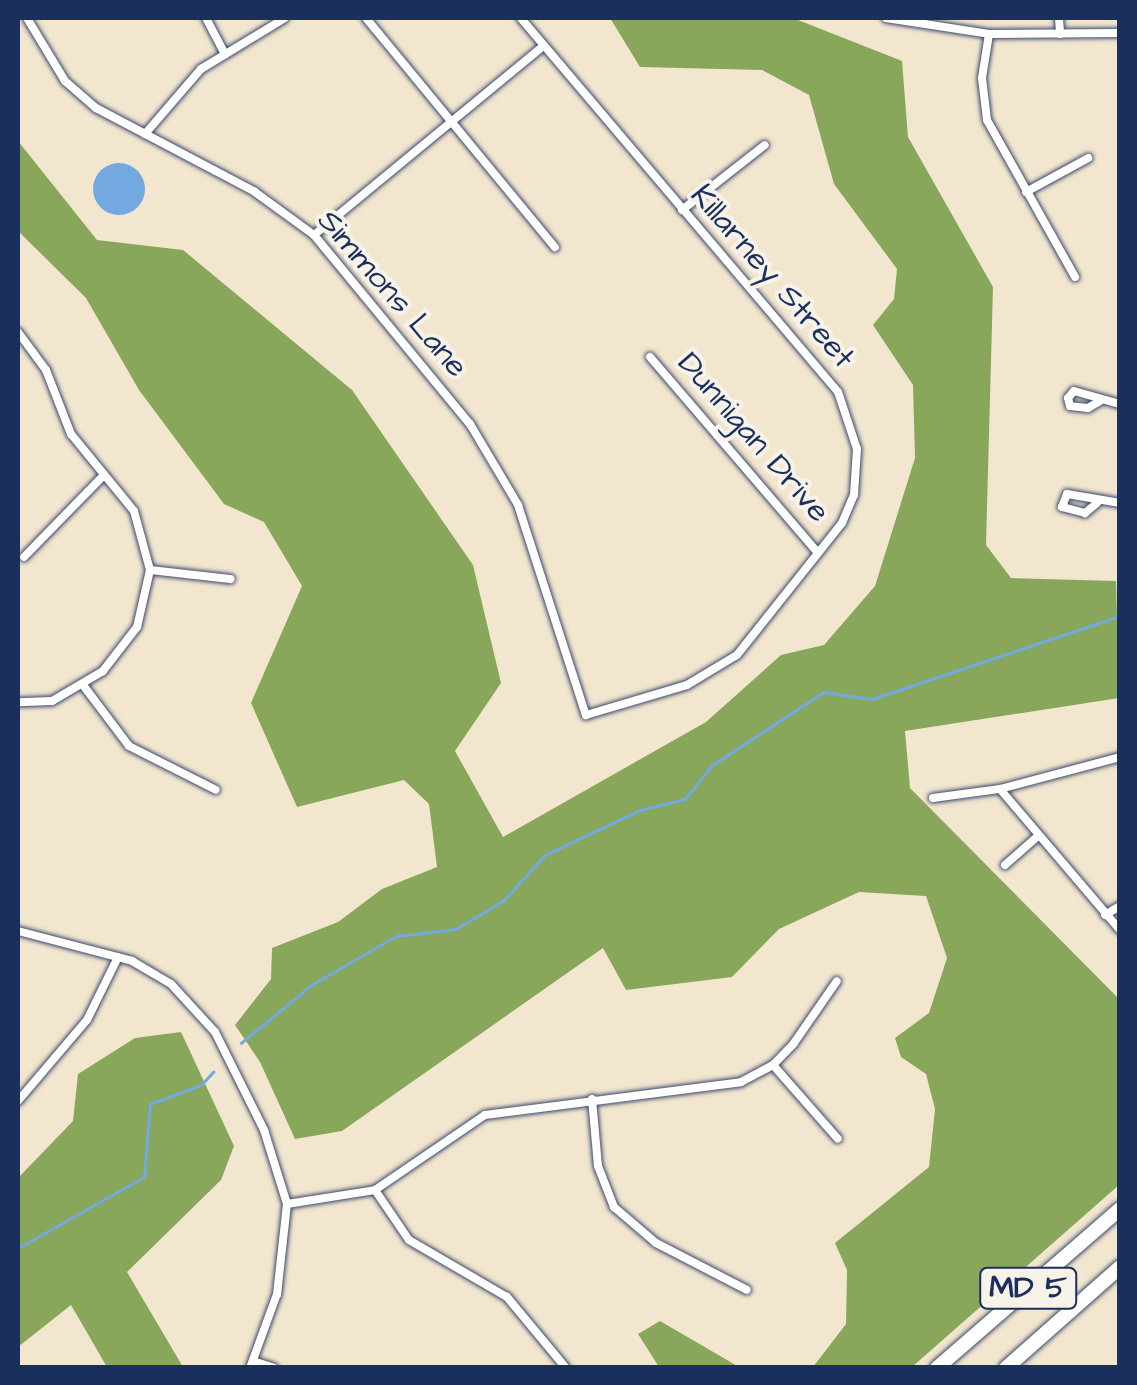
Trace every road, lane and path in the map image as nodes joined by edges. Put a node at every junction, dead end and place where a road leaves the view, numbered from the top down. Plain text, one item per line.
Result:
1 (26, 18) edge
2 (206, 18) edge
3 (285, 18) edge
4 (366, 18) edge
5 (521, 18) edge
6 (886, 18) edge
7 (1059, 18) edge
8 (1120, 33) edge
9 (990, 34) junction
10 (1060, 34) junction
11 (543, 46) junction
12 (225, 54) junction
13 (450, 122) junction
14 (144, 134) junction
15 (765, 144) dead end
16 (1088, 158) dead end
17 (1026, 192) junction
18 (682, 210) junction
19 (314, 235) junction
20 (555, 247) dead end
21 (1075, 277) dead end
22 (18, 332) edge
23 (650, 357) dead end
24 (1100, 401) dead end
25 (1120, 404) edge
26 (103, 476) junction
27 (1098, 503) dead end
28 (1120, 503) edge
29 (818, 553) junction
30 (24, 556) dead end
31 (150, 570) junction
32 (230, 580) dead end
33 (83, 685) junction
34 (18, 702) edge
35 (586, 715) joint
36 (1120, 757) edge
37 (1000, 789) junction
38 (216, 790) dead end
39 (933, 798) dead end
40 (1038, 836) junction
41 (1004, 865) dead end
42 (1120, 906) edge
43 (1105, 915) junction
44 (1120, 930) edge
45 (18, 931) edge
46 (118, 957) junction
47 (837, 981) dead end
48 (773, 1065) junction
49 (592, 1098) junction
50 (18, 1101) edge
51 (838, 1139) dead end
52 (374, 1190) junction
53 (287, 1204) junction
54 (1120, 1209) edge
55 (1120, 1266) edge
56 (747, 1290) dead end
57 (252, 1364) edge
58 (274, 1368) edge
59 (566, 1368) edge
60 (937, 1368) edge
61 (1006, 1368) edge

1 - 14 street, Simmons Lane
2 - 12 street
3 - 12 street
4 - 13 street
5 - 11 street, Killarney Street
6 - 9 street
7 - 10 street
8 - 10 street
9 - 10 street
9 - 17 street
11 - 13 street
11 - 18 street, Killarney Street
12 - 14 street
13 - 19 street
13 - 20 street
14 - 19 street, Simmons Lane
15 - 18 street
16 - 17 street
17 - 21 street
18 - 29 street, Killarney Street
19 - 35 street, Simmons Lane
22 - 26 street
23 - 29 street, Dunnigan Drive
24 - 25 street
26 - 30 street
26 - 31 street
27 - 28 street
29 - 35 street, Killarney Street
31 - 32 street
31 - 33 street
33 - 34 street
33 - 38 street
36 - 37 street
37 - 39 street
37 - 40 street
40 - 41 street
40 - 43 street
42 - 43 street
43 - 44 street
45 - 46 street
46 - 50 street
46 - 53 street
47 - 48 street
48 - 49 street
48 - 51 street
49 - 52 street
49 - 56 street
52 - 53 street
52 - 59 street
53 - 57 street
54 - 60 highway, MD 5
55 - 61 highway, MD 5
57 - 58 street

